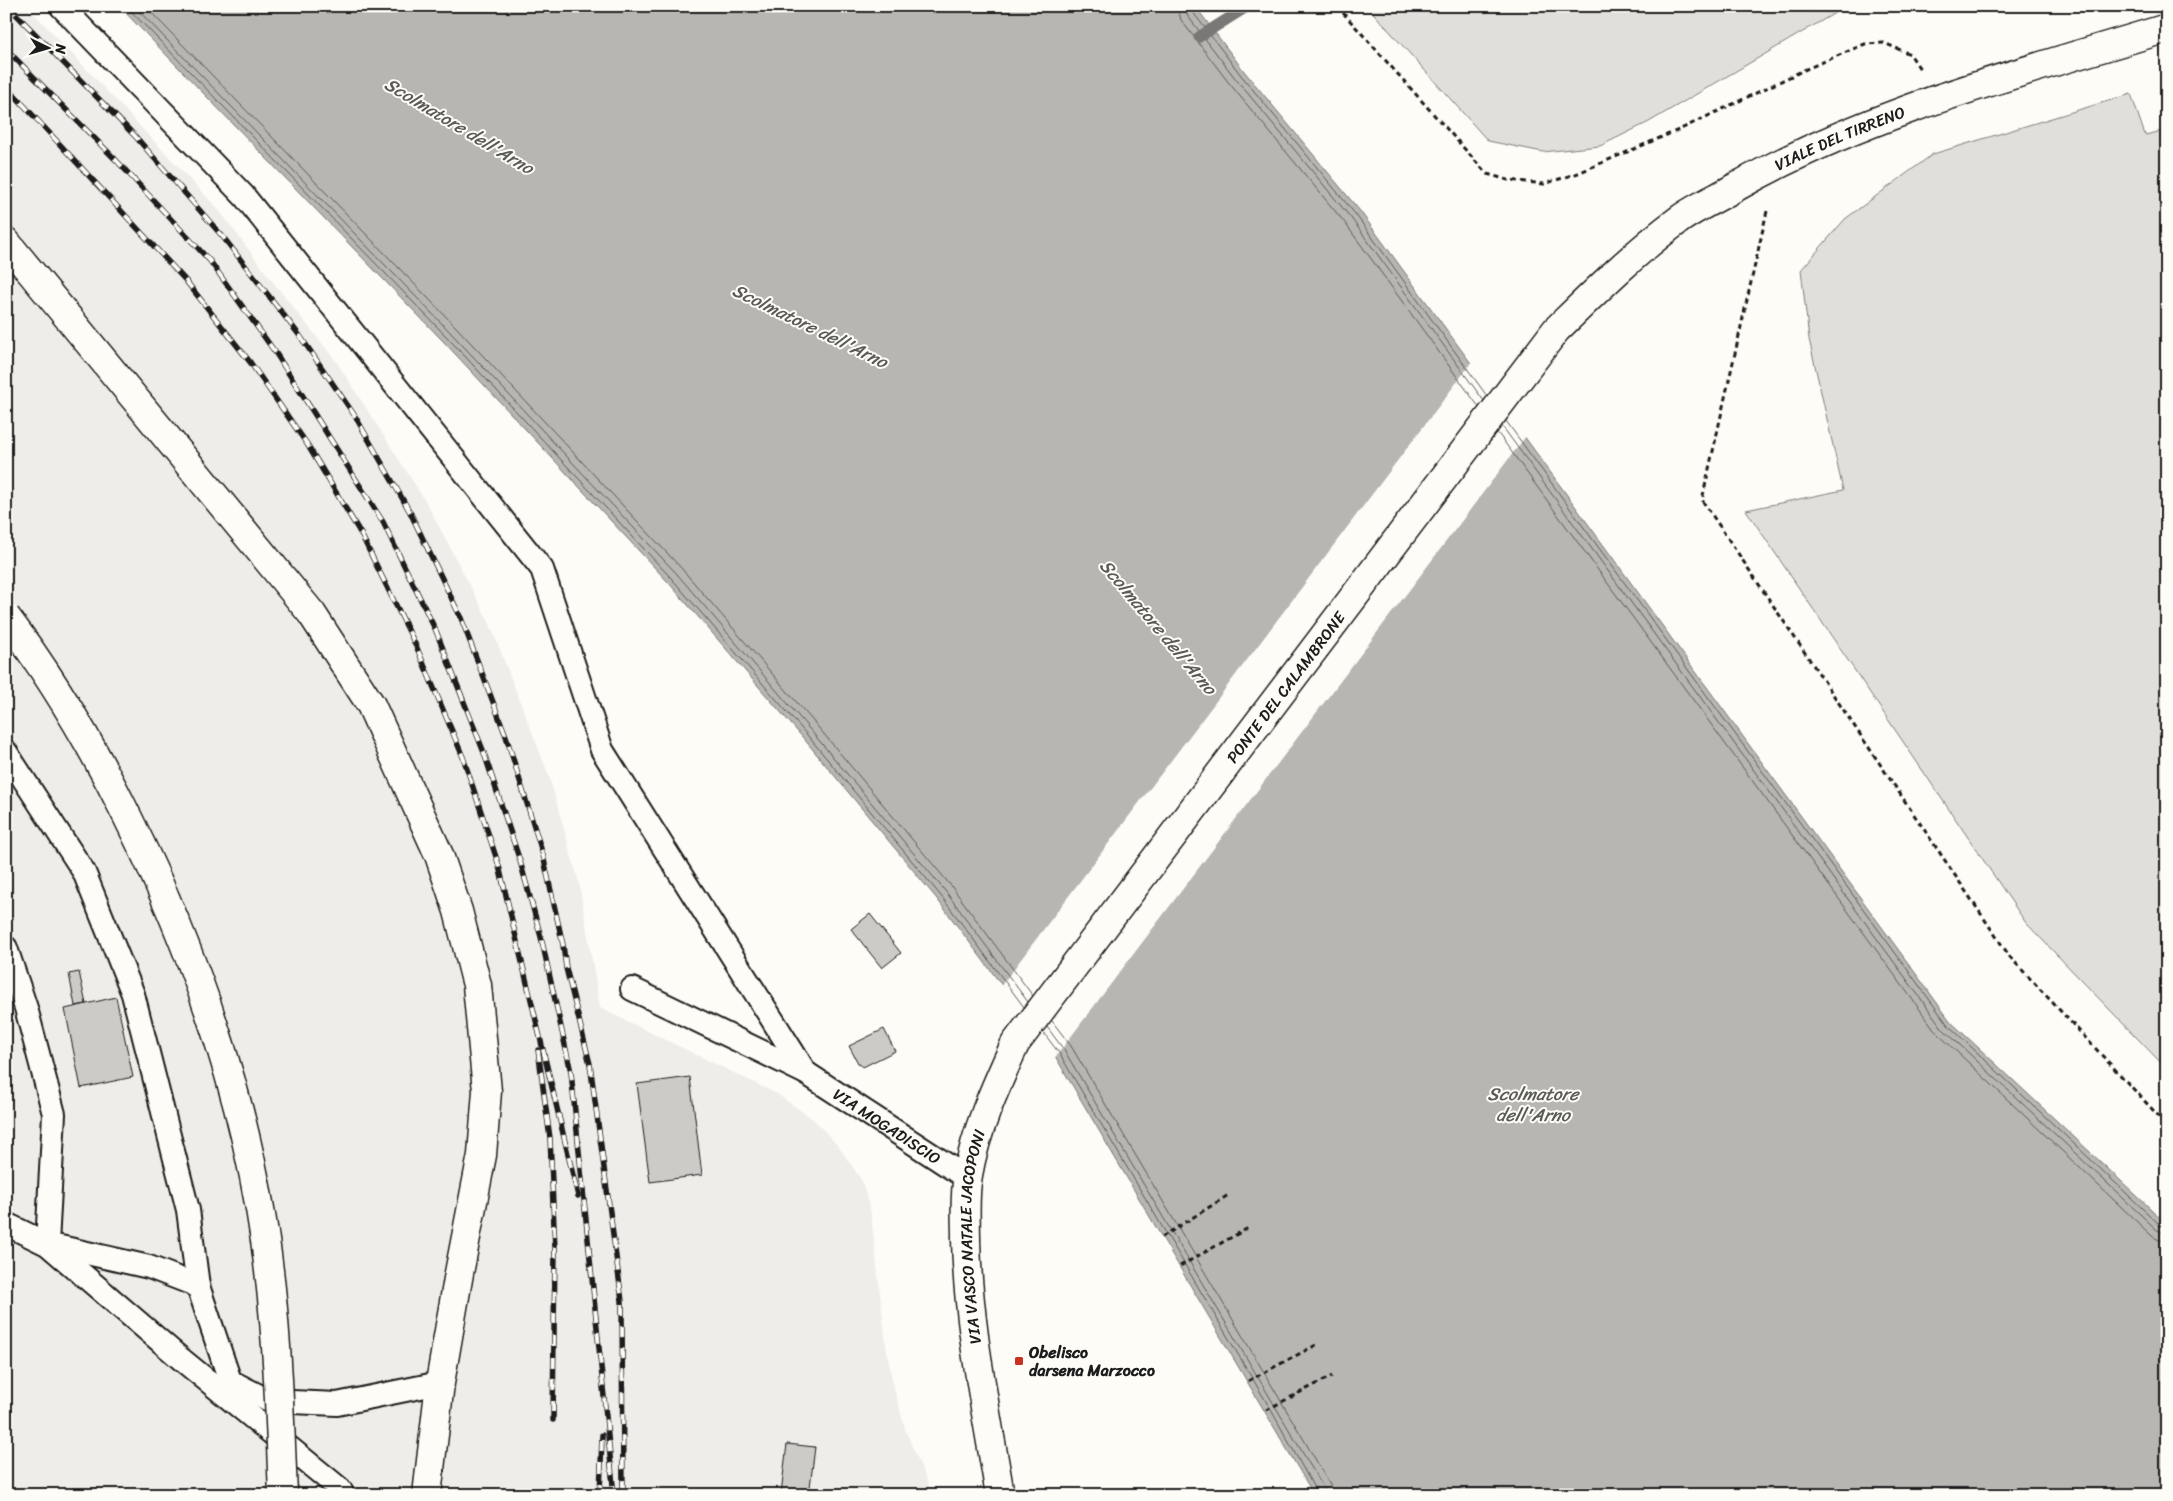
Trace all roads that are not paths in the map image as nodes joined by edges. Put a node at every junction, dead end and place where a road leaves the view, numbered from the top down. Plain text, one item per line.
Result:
1 (61, 6) edge
2 (2167, 28) edge
3 (6, 242) edge
4 (1556, 330) joint
5 (6, 617) edge
6 (6, 752) edge
7 (6, 948) edge
8 (6, 987) edge
9 (632, 989) dead end
10 (26, 1008) junction
11 (1015, 1044) joint
12 (806, 1073) junction
13 (967, 1178) junction
14 (6, 1224) edge
15 (47, 1244) junction
16 (198, 1286) junction
17 (440, 1384) junction
18 (283, 1495) edge
19 (343, 1495) edge
20 (427, 1495) edge
21 (1000, 1495) edge

1 - 12 lane
2 - 4 main road, VIALE DEL TIRRENO
3 - 17 main road
4 - 11 main road, PONTE DEL CALAMBRONE
5 - 18 main road, bridge
6 - 16 lane
7 - 10 lane
8 - 10 lane
9 - 12 lane, VIA MOGADISCIO
10 - 15 lane
11 - 13 main road, VIA VASCO NATALE JACOPONI
12 - 13 lane, VIA MOGADISCIO
13 - 21 main road, VIA VASCO NATALE JACOPONI
14 - 15 lane
15 - 16 lane
15 - 19 lane
16 - 17 lane
17 - 20 main road

